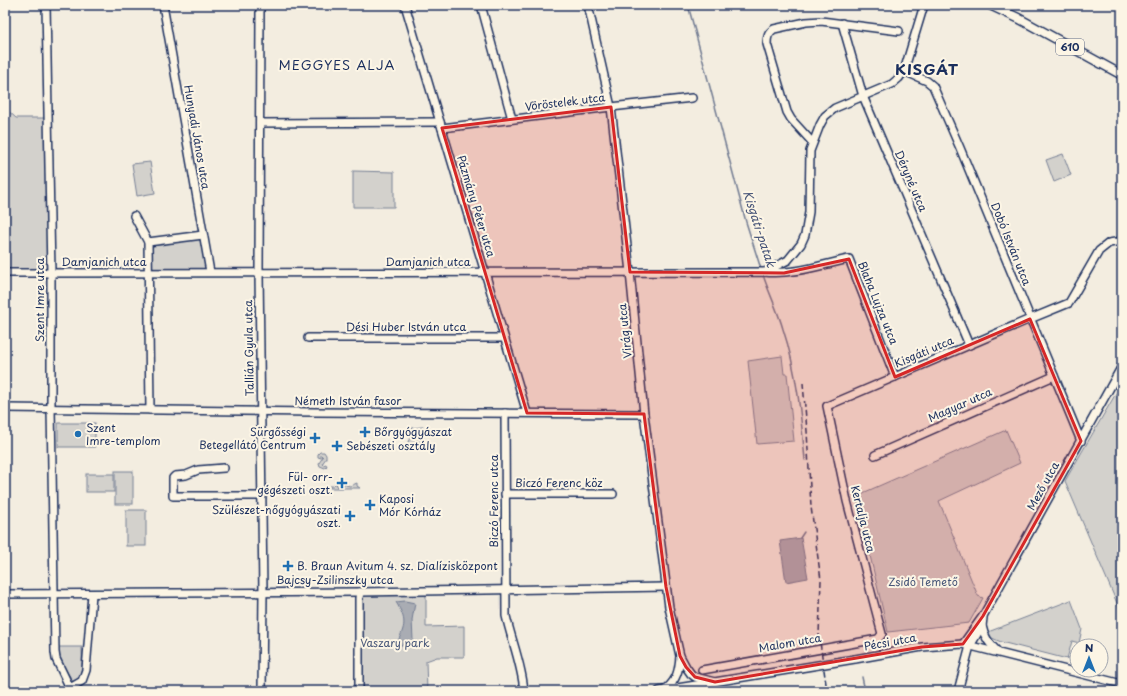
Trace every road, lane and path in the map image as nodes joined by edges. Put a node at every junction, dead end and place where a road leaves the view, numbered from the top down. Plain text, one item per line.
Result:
1 (46, 5) edge
2 (163, 5) edge
3 (260, 5) edge
4 (405, 5) edge
5 (482, 5) edge
6 (588, 5) edge
7 (990, 5) edge
8 (924, 6) edge
9 (842, 23) junction
10 (899, 31) dead end
11 (904, 71) junction
12 (1122, 75) edge
13 (863, 96) junction
14 (692, 98) dead end
15 (611, 107) junction
16 (512, 120) junction
17 (260, 123) junction
18 (441, 125) junction
19 (812, 142) junction
20 (134, 216) dead end
21 (203, 235) junction
22 (1122, 241) edge
23 (148, 242) junction
24 (788, 260) junction
25 (849, 260) joint
26 (794, 271) junction
27 (210, 272) junction
28 (630, 272) junction
29 (763, 272) junction
30 (5, 273) edge
31 (51, 273) junction
32 (149, 273) junction
33 (259, 273) junction
34 (484, 273) junction
35 (1030, 319) junction
36 (308, 338) dead end
37 (504, 338) junction
38 (969, 345) junction
39 (1122, 366) edge
40 (1054, 376) junction
41 (895, 377) junction
42 (826, 406) joint
43 (5, 408) edge
44 (51, 408) junction
45 (150, 410) junction
46 (261, 411) junction
47 (505, 413) junction
48 (526, 413) junction
49 (644, 414) junction
50 (1081, 442) junction
51 (875, 455) dead end
52 (224, 468) dead end
53 (505, 494) junction
54 (613, 494) dead end
55 (262, 496) junction
56 (666, 587) junction
57 (506, 590) junction
58 (263, 592) junction
59 (360, 592) junction
60 (5, 594) edge
61 (53, 594) junction
62 (92, 594) junction
63 (983, 616) junction
64 (982, 626) junction
65 (881, 637) joint
66 (967, 645) junction
67 (998, 653) junction
68 (680, 656) junction
69 (702, 670) dead end
70 (715, 682) junction
71 (1122, 684) edge
72 (70, 689) edge
73 (662, 690) edge
74 (262, 691) edge
75 (359, 691) edge
76 (524, 691) edge
77 (958, 691) edge

1 - 31 street, Szent Imre utca
2 - 21 street, Hunyadi János utca
3 - 17 street, Tallián Gyula utca
4 - 18 street, Pázmány Péter utca
5 - 16 street
6 - 15 street, Virág utca
7 - 12 main road, 610
8 - 11 street
9 - 10 street
9 - 13 street, Déryné utca
9 - 19 street
11 - 13 street
11 - 35 street, Dobó István utca
13 - 19 street
13 - 38 street, Déryné utca
14 - 15 street, Vöröstelek utca
15 - 16 street, Vöröstelek utca
15 - 28 street, Virág utca
16 - 18 street, Vöröstelek utca
17 - 18 street, Vöröstelek utca
17 - 33 street, Tallián Gyula utca
18 - 34 street, Pázmány Péter utca
19 - 24 street
20 - 23 street
21 - 23 street
21 - 27 street, Hunyadi János utca
22 - 35 street, Kisgáti utca
23 - 32 street
24 - 26 street
24 - 29 street
25 - 26 street, Damjanich utca
25 - 41 street, Blaha Lujza utca
26 - 29 street, Damjanich utca
27 - 32 street, Damjanich utca
27 - 33 street, Damjanich utca
28 - 29 street, Damjanich utca
28 - 34 street, Damjanich utca
28 - 49 street, Virág utca
30 - 31 street, Damjanich utca
31 - 32 street, Damjanich utca
31 - 44 street, Szent Imre utca
32 - 45 street
33 - 34 street, Damjanich utca
33 - 46 street, Tallián Gyula utca
34 - 37 street, Pázmány Péter utca
35 - 38 street, Kisgáti utca
35 - 40 street, Dobó István utca
36 - 37 street, Dési Huber István utca
37 - 48 street, Pázmány Péter utca
38 - 41 street, Kisgáti utca
39 - 50 street, Mező utca
40 - 50 street, Dobó István utca
40 - 51 street, Magyar utca
41 - 42 street, Kisgáti utca
42 - 65 street, Kertalja utca
43 - 44 street, Németh István fasor
44 - 45 street, Németh István fasor
44 - 61 street, Szent Imre utca
45 - 46 street, Németh István fasor
46 - 47 street, Németh István fasor
46 - 55 street, Tallián Gyula utca
47 - 48 street, Németh István fasor
47 - 53 street, Biczó Ferenc utca
48 - 49 street, Németh István fasor
49 - 56 street, Virág utca
50 - 63 street, Mező utca
52 - 55 street
53 - 54 street, Biczó Ferenc köz
53 - 57 street, Biczó Ferenc utca
55 - 58 street, Tallián Gyula utca
56 - 57 street, Bajcsy-Zsilinszky utca
56 - 68 street, Virág utca
57 - 59 street, Bajcsy-Zsilinszky utca
57 - 76 street, Biczó Ferenc utca
58 - 59 street, Bajcsy-Zsilinszky utca
58 - 62 street, Bajcsy-Zsilinszky utca
58 - 74 street, Tallián Gyula utca
59 - 75 street
60 - 61 street, Bajcsy-Zsilinszky utca
61 - 62 street, Bajcsy-Zsilinszky utca
61 - 72 street, Szent Imre utca
62 - 72 street
63 - 64 street
63 - 66 street, Mező utca
64 - 66 street
64 - 67 street
65 - 69 street, Malom utca
66 - 67 street, Pécsi utca
66 - 70 street, Pécsi utca, bridge
66 - 77 street
67 - 71 street, Pécsi utca
68 - 70 street, Virág utca
68 - 73 street, Virág utca
70 - 73 street, Pécsi utca

